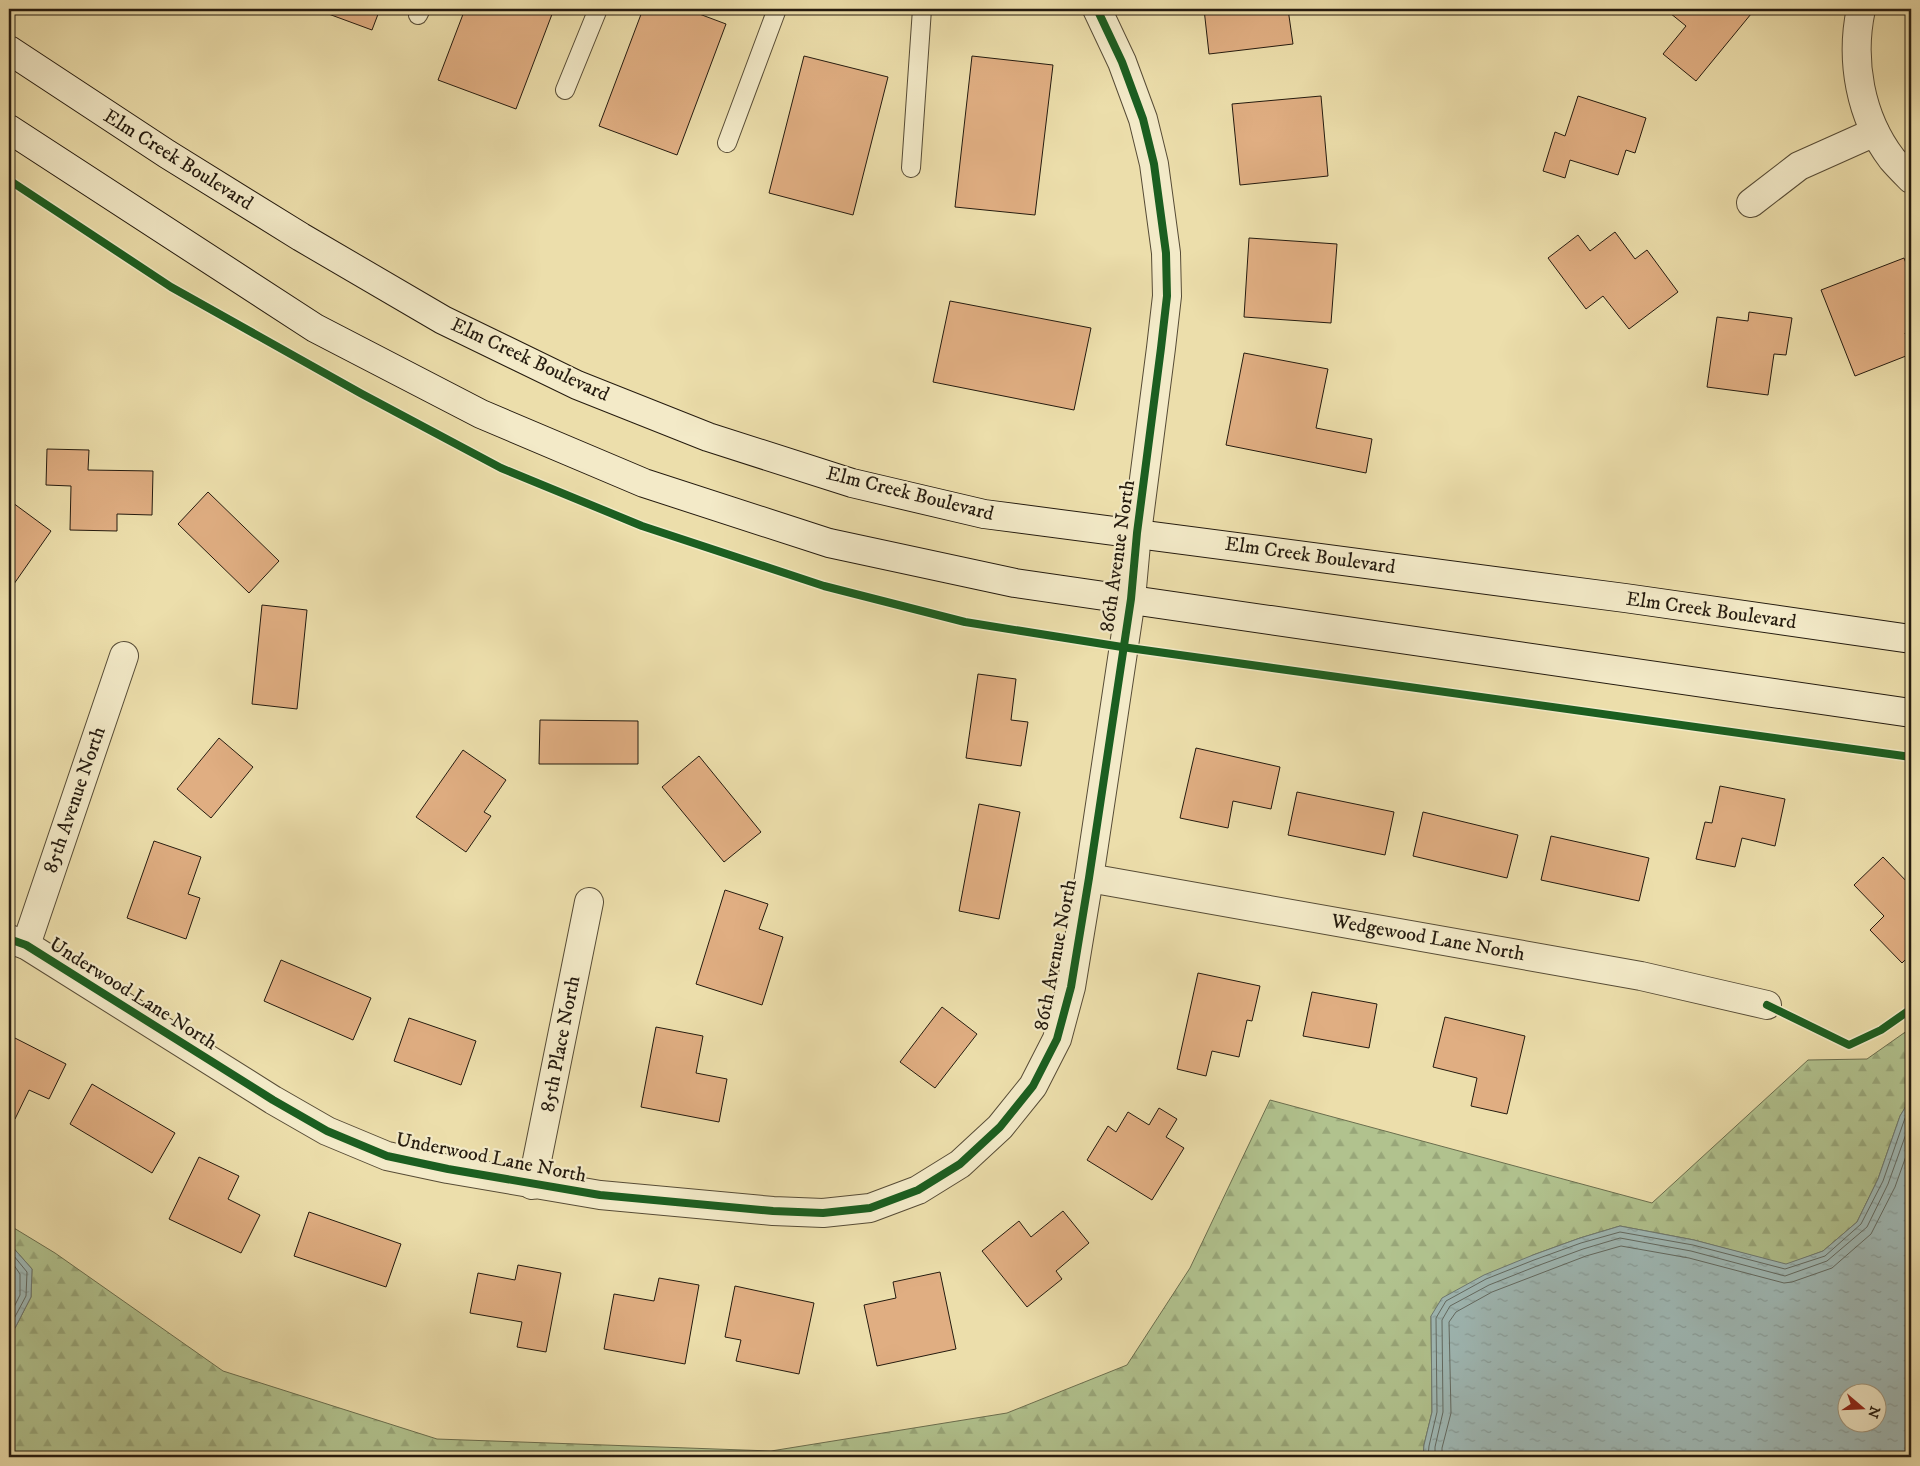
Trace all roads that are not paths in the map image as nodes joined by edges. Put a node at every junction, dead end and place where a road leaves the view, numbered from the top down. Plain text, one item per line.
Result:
1 (598, 9) edge
2 (776, 9) edge
3 (922, 9) edge
4 (1097, 9) edge
5 (1861, 9) edge
6 (9, 50) edge
7 (565, 90) dead end
8 (9, 129) edge
9 (1875, 132) junction
10 (726, 143) dead end
11 (912, 168) dead end
12 (1911, 179) edge
13 (1751, 203) dead end
14 (1138, 533) junction
15 (1131, 600) junction
16 (1911, 639) edge
17 (124, 656) dead end
18 (1911, 713) edge
19 (1089, 878) junction
20 (589, 902) dead end
21 (17, 942) edge
22 (1767, 1005) dead end
23 (1000, 1127) joint
24 (532, 1185) junction

1 - 7 lane
2 - 10 lane
3 - 11 lane
4 - 14 main road, 86th Avenue North
5 - 9 main road
6 - 14 main road, Elm Creek Boulevard
8 - 15 main road
9 - 12 main road
9 - 13 main road
14 - 15 main road, 86th Avenue North
14 - 16 main road, Elm Creek Boulevard
15 - 18 main road
15 - 19 main road, 86th Avenue North
17 - 21 main road, 85th Avenue North
19 - 22 main road, Wedgewood Lane North
19 - 23 main road, 86th Avenue North
20 - 24 main road, 85th Place North
21 - 24 main road, Underwood Lane North
23 - 24 main road, Underwood Lane North

